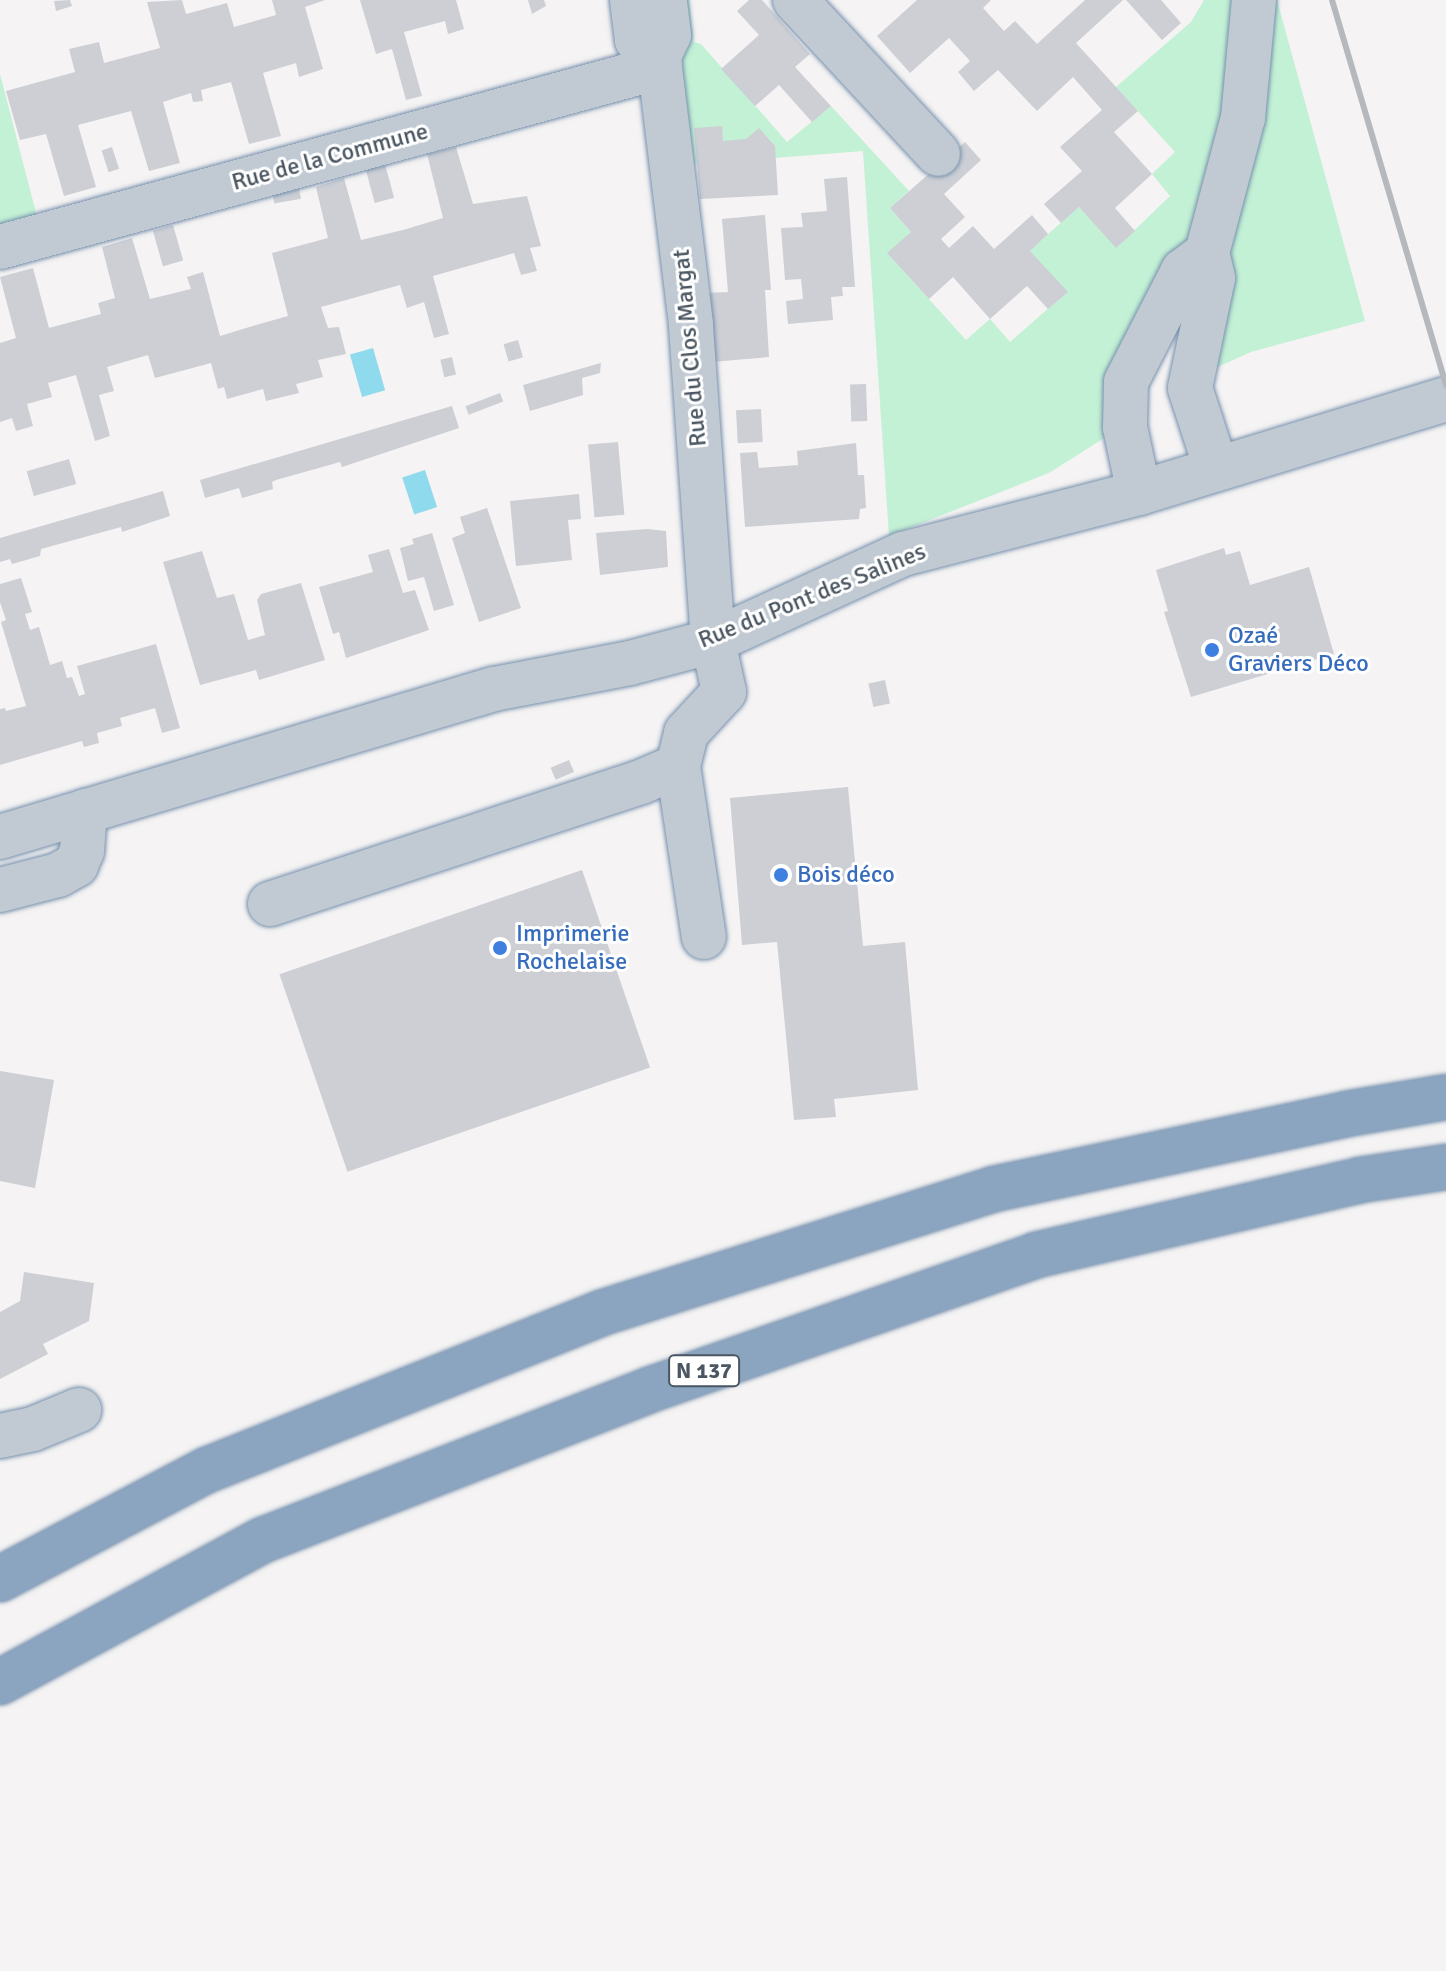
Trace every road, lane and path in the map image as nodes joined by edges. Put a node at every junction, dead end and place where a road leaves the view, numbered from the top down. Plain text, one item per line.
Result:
1 (632, 0) edge
2 (665, 0) edge
3 (795, 0) edge
4 (1254, 0) edge
5 (659, 62) junction
6 (938, 154) dead end
7 (0, 247) edge
8 (1207, 253) junction
9 (1446, 399) edge
10 (1216, 468) junction
11 (1139, 493) junction
12 (713, 641) junction
13 (678, 766) junction
14 (85, 811) junction
15 (0, 837) edge
16 (0, 890) edge
17 (270, 904) dead end
18 (704, 937) dead end
19 (1446, 1097) edge
20 (1446, 1167) edge
21 (79, 1410) dead end
22 (0, 1436) edge
23 (0, 1579) edge
24 (0, 1682) edge

1 - 5 street
2 - 5 street, Rue du Clos Margat
3 - 6 street
4 - 8 street
5 - 7 street, Rue de la Commune
5 - 12 street, Rue du Clos Margat
8 - 10 street
8 - 11 street
9 - 10 street, Rue du Pont des Salines
10 - 11 street, Rue du Pont des Salines
11 - 12 street, Rue du Pont des Salines
12 - 13 street, Rue du Clos Margat
12 - 14 street, Rue du Pont des Salines
13 - 17 street
13 - 18 street
14 - 15 street, Rue du Pont des Salines
14 - 16 street
19 - 23 highway
20 - 24 highway, N 137
21 - 22 street

